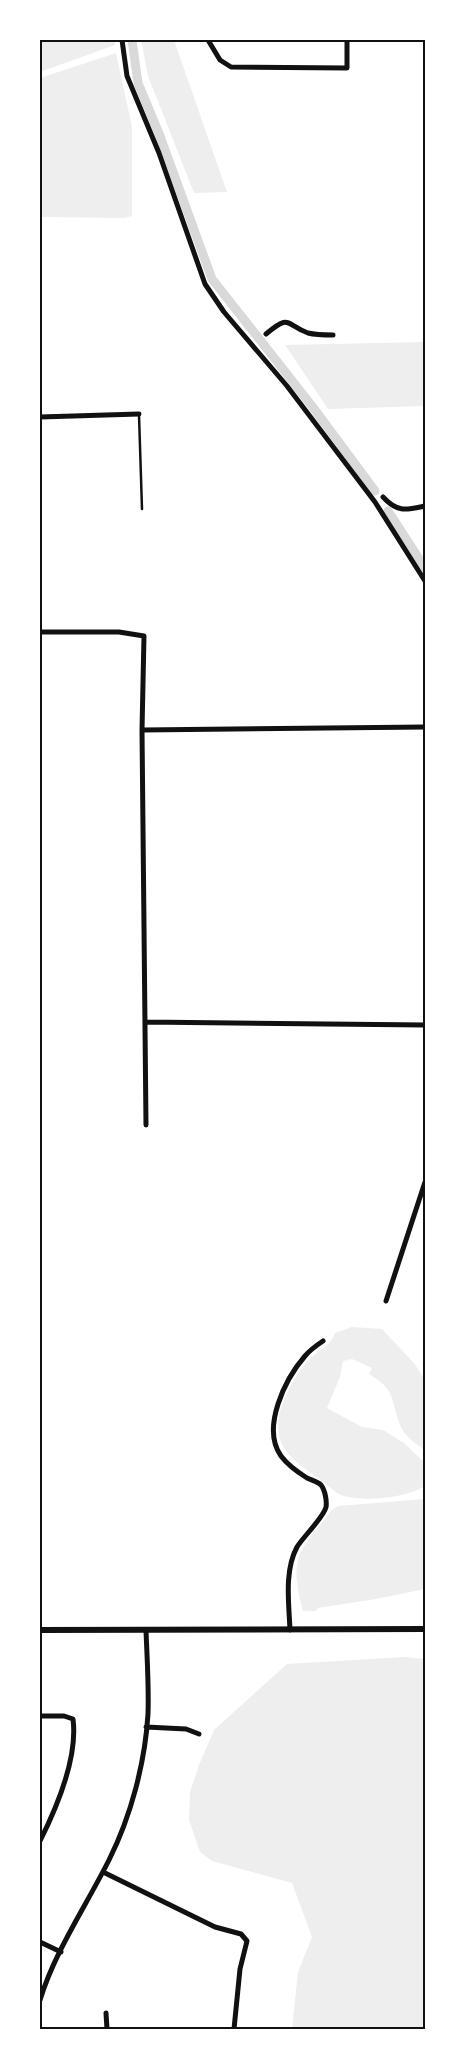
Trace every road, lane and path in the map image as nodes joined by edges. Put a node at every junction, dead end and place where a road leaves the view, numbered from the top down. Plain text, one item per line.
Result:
1 (122, 40) edge
2 (208, 40) edge
3 (347, 40) edge
4 (266, 334) dead end
5 (332, 336) dead end
6 (139, 414) joint
7 (40, 416) edge
8 (383, 497) dead end
9 (425, 506) edge
10 (142, 509) dead end
11 (425, 581) edge
12 (40, 632) edge
13 (425, 727) edge
14 (142, 730) junction
15 (145, 1022) junction
16 (425, 1025) edge
17 (146, 1125) dead end
18 (425, 1182) edge
19 (386, 1301) dead end
20 (323, 1341) dead end
21 (425, 1629) edge
22 (40, 1630) edge
23 (146, 1630) junction
24 (290, 1630) junction
25 (40, 1716) edge
26 (146, 1727) junction
27 (199, 1734) dead end
28 (40, 1841) edge
29 (102, 1872) junction
30 (40, 1942) edge
31 (61, 1952) junction
32 (40, 2000) edge
33 (106, 2013) dead end
34 (107, 2029) edge
35 (234, 2029) edge

1 - 11 street
2 - 3 street
4 - 5 street
6 - 7 street
6 - 10 lane
8 - 9 street
12 - 14 street
13 - 14 street
14 - 15 street
15 - 16 street
15 - 17 street
18 - 19 street
20 - 24 street
21 - 24 street
22 - 23 street
23 - 24 street
23 - 26 street
25 - 28 street
26 - 27 street
26 - 29 street
29 - 31 street
29 - 35 street
30 - 31 street
31 - 32 street
33 - 34 street

